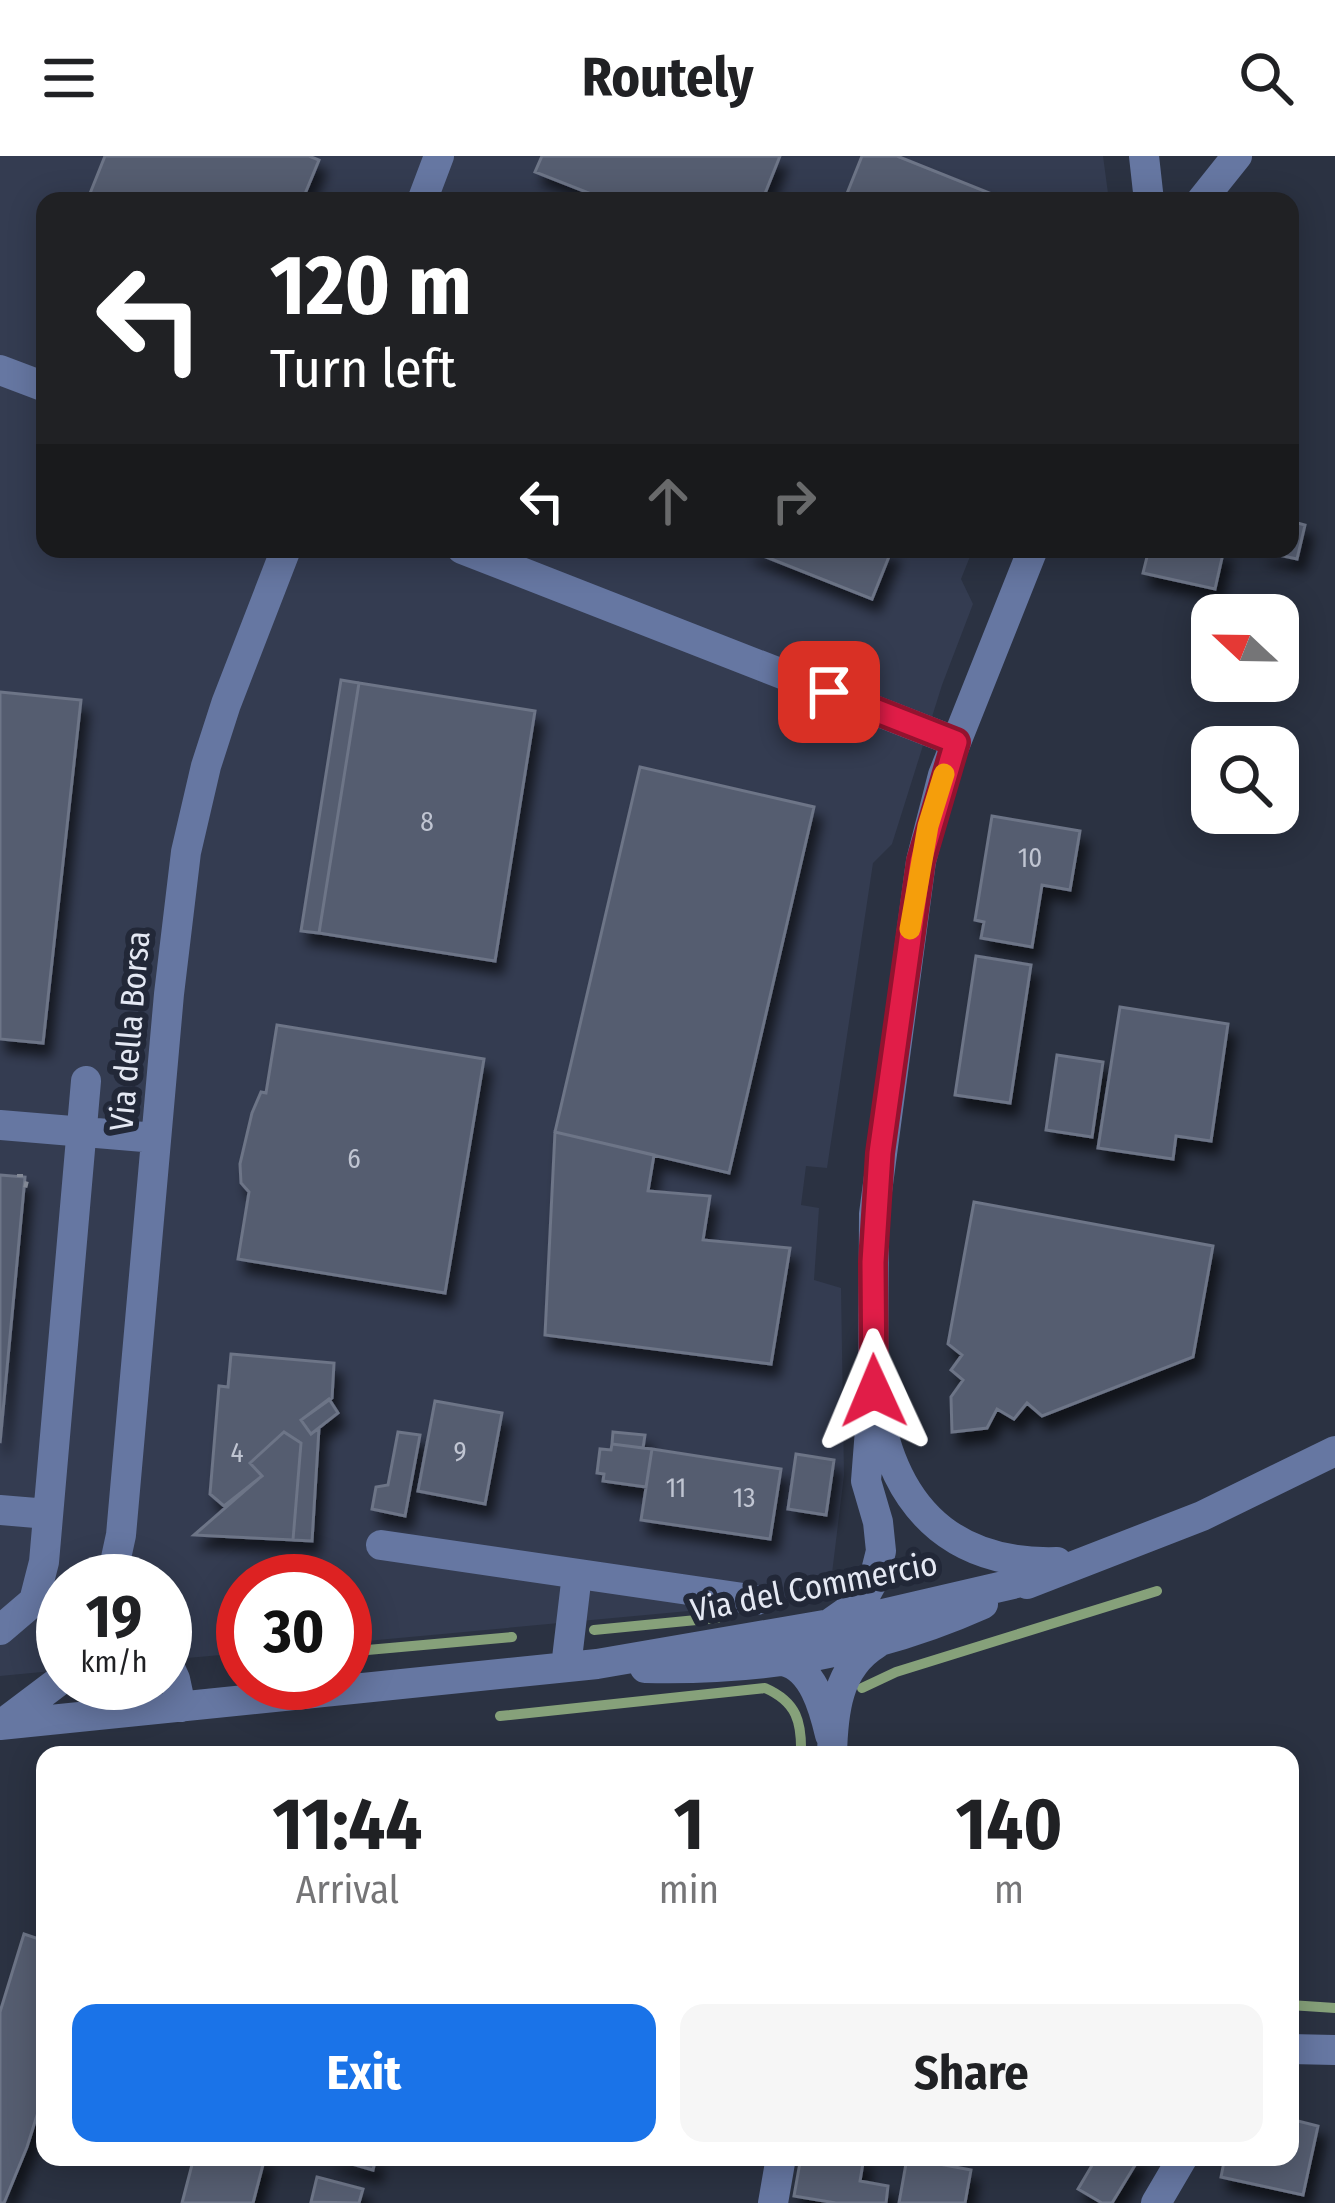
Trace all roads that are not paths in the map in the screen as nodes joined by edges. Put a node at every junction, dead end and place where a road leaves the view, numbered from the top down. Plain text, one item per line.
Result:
1 (439, 156) edge
2 (1144, 156) edge
3 (1237, 156) edge
4 (425, 192) edge
5 (1148, 192) edge
6 (1208, 192) edge
7 (0, 370) edge
8 (36, 384) edge
9 (283, 558) edge
10 (485, 558) edge
11 (1030, 558) edge
12 (956, 742) junction
13 (86, 1081) dead end
14 (0, 1125) edge
15 (81, 1133) junction
16 (156, 1138) junction
17 (874, 1391) junction
18 (1335, 1451) edge
19 (0, 1510) edge
20 (48, 1514) junction
21 (121, 1535) junction
22 (381, 1545) dead end
23 (117, 1554) edge
24 (123, 1554) edge
25 (1089, 1559) junction
26 (577, 1574) junction
27 (1043, 1576) junction
28 (757, 1600) dead end
29 (832, 1622) junction
30 (0, 1630) edge
31 (877, 1643) junction
32 (783, 1661) junction
33 (582, 1666) junction
34 (36, 1702) edge
35 (192, 1706) edge
36 (153, 1710) edge
37 (135, 1712) joint
38 (0, 1724) edge
39 (831, 1746) edge
40 (832, 1746) edge
41 (1299, 2049) edge
42 (1335, 2050) edge
43 (779, 2166) edge
44 (1178, 2166) edge
45 (772, 2203) edge
46 (1156, 2203) edge

1 - 4 street
2 - 5 street
3 - 6 street
7 - 8 street
9 - 16 street, Via della Borsa
10 - 12 street
11 - 12 street
12 - 17 street
13 - 15 street
14 - 15 street
15 - 16 street
15 - 20 street
16 - 21 street, Via della Borsa
17 - 25 street
17 - 29 street
18 - 25 street, Via del Commercio
19 - 20 street
20 - 30 street
21 - 23 street, Via della Borsa
21 - 24 street, Via della Borsa
22 - 26 street
25 - 27 street, Via del Commercio
26 - 28 street
26 - 33 street
27 - 29 street, Via del Commercio
27 - 31 street, Via del Commercio
29 - 33 street, Via del Commercio
31 - 32 street, Via del Commercio
31 - 40 street
32 - 33 street, Via del Commercio
32 - 39 street
33 - 35 street, Via del Commercio
34 - 38 street
36 - 37 street, Via del Commercio
37 - 38 street, Via del Commercio
41 - 42 street
43 - 45 street
44 - 46 street

